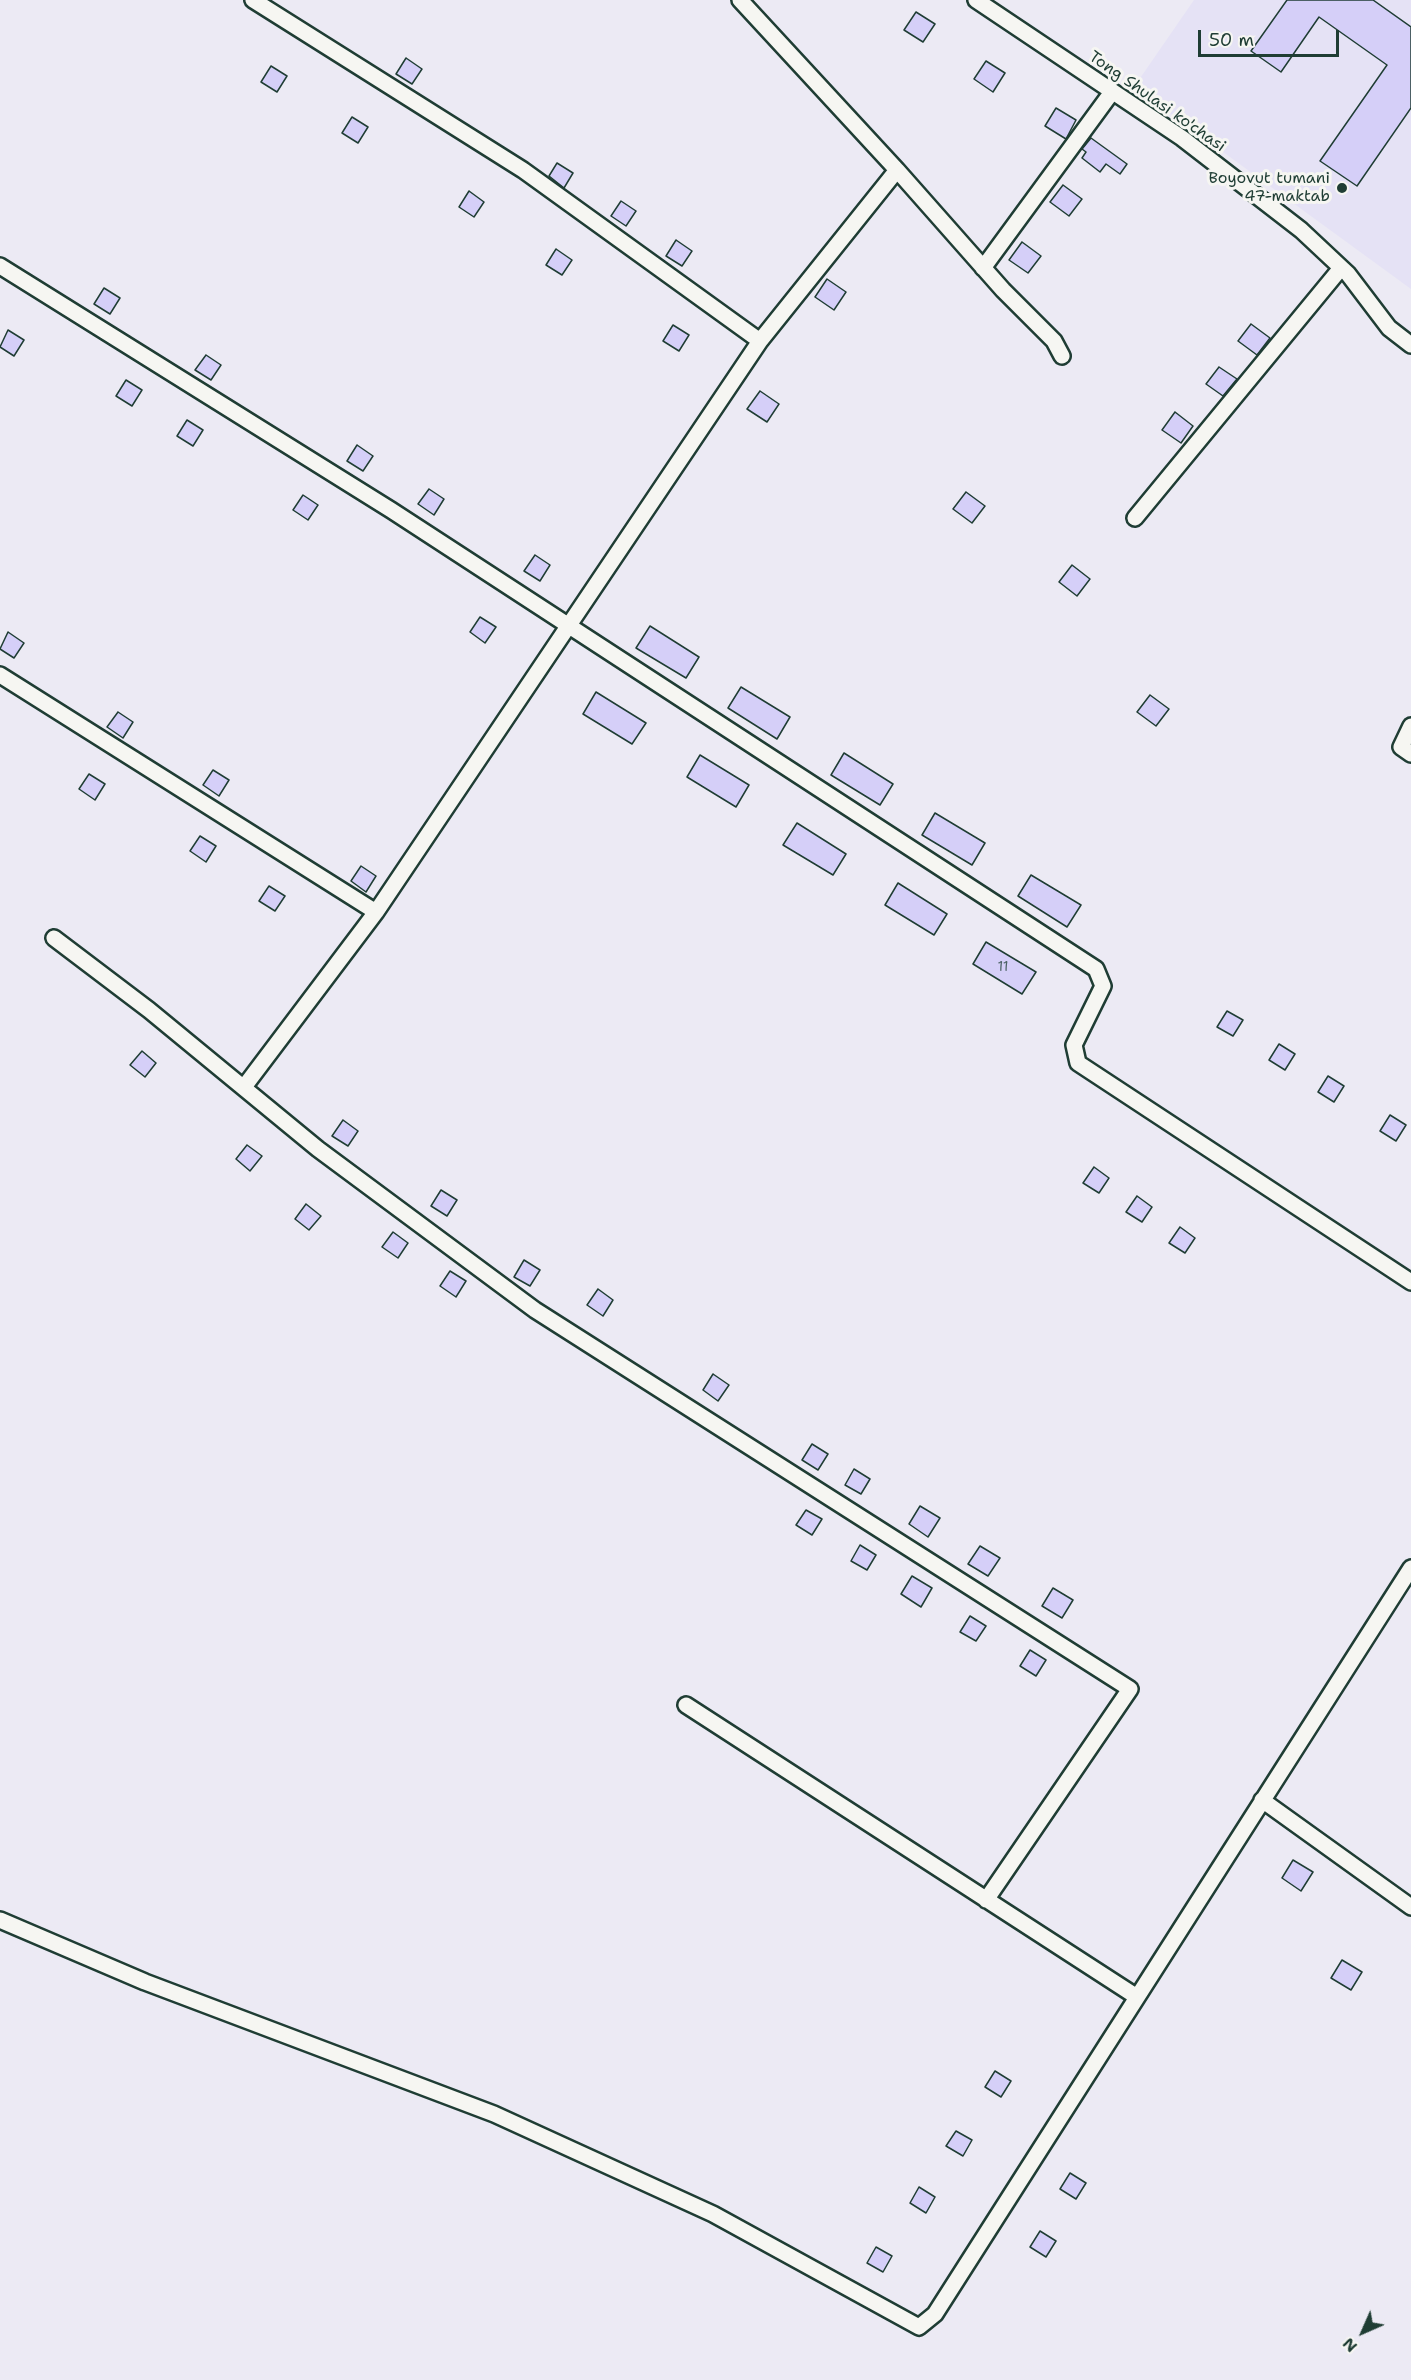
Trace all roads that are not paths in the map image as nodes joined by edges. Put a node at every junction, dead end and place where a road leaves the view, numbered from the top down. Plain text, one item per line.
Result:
1 (254, 0) edge
2 (740, 0) edge
3 (976, 0) edge
4 (1112, 92) junction
5 (897, 170) junction
6 (0, 266) edge
7 (983, 268) junction
8 (1341, 268) junction
9 (760, 341) junction
10 (1411, 345) edge
11 (1062, 356) dead end
12 (1135, 518) dead end
13 (567, 624) junction
14 (0, 675) edge
15 (1411, 726) edge
16 (1411, 754) edge
17 (376, 912) junction
18 (54, 938) dead end
19 (244, 1087) junction
20 (1411, 1282) edge
21 (1411, 1568) edge
22 (686, 1705) dead end
23 (1262, 1800) junction
24 (986, 1900) junction
25 (1411, 1907) edge
26 (0, 1920) edge
27 (1137, 1997) junction

1 - 9 street
2 - 5 street
3 - 4 street, Tong Shulasi ko'chasi
4 - 7 street
4 - 8 street, Tong Shulasi ko'chasi
5 - 7 street
5 - 9 street
6 - 13 street
7 - 11 street
8 - 10 street, Tong Shulasi ko'chasi
8 - 12 street
9 - 13 street
13 - 17 street
13 - 20 street
14 - 17 street
15 - 16 street
17 - 19 street
18 - 19 street
19 - 24 street
21 - 23 street
22 - 24 street
23 - 25 street
23 - 27 street
24 - 27 street
26 - 27 street

